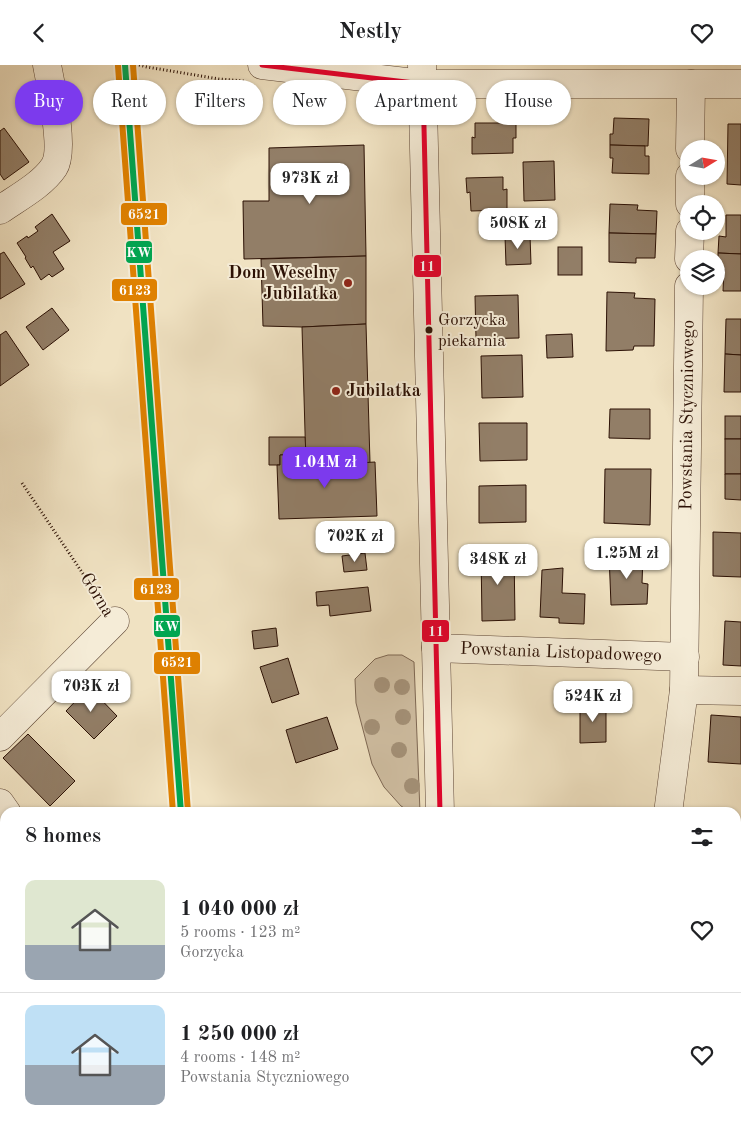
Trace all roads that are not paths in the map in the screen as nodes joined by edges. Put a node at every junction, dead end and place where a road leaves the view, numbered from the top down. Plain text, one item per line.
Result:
1 (47, 65) edge
2 (262, 65) edge
3 (422, 74) edge
4 (618, 75) edge
5 (691, 84) junction
6 (741, 84) edge
7 (690, 140) edge
8 (0, 210) edge
9 (689, 295) edge
10 (115, 621) road end
11 (436, 648) junction
12 (685, 657) junction
13 (684, 690) junction
14 (741, 691) edge
15 (0, 737) edge
16 (440, 807) edge
17 (669, 807) edge

1 - 8 street
2 - 3 street
3 - 4 street
3 - 11 street
4 - 5 street
5 - 6 street
5 - 7 street
9 - 12 street, Powstania Styczniowego
10 - 15 street, Górna
11 - 12 street, Powstania Listopadowego
11 - 16 street
12 - 13 street, Powstania Styczniowego
13 - 14 street
13 - 17 street, Powstania Styczniowego

